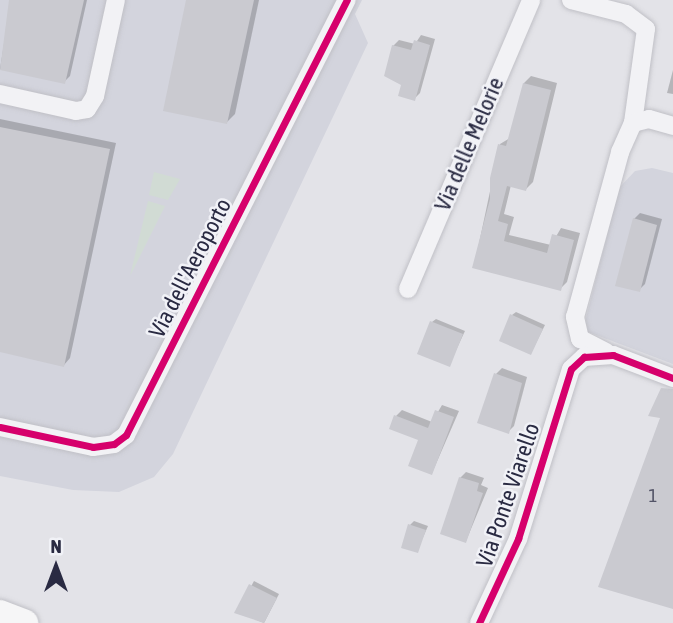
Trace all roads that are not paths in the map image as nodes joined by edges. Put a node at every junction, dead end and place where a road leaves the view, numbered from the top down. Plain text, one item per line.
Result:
1 (116, 0) edge
2 (346, 0) edge
3 (531, 0) edge
4 (571, 0) edge
5 (0, 94) edge
6 (633, 122) junction
7 (673, 127) edge
8 (408, 289) dead end
9 (613, 355) junction
10 (673, 378) edge
11 (0, 427) edge
12 (0, 614) edge
13 (24, 623) edge
14 (479, 623) edge

1 - 5 street
2 - 11 street, Via dell'Aeroporto
3 - 8 street, Via delle Melorie
4 - 6 street
6 - 7 street
6 - 9 street
9 - 10 street
9 - 14 street, Via Ponte Viarello
12 - 13 main road

